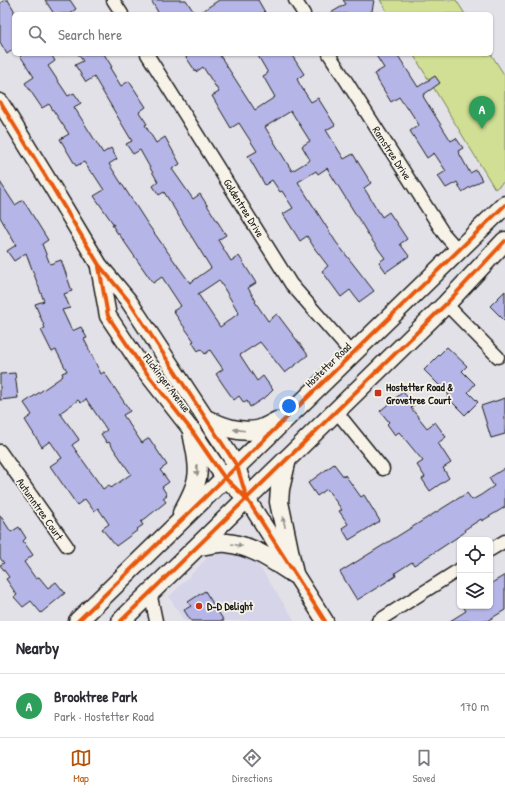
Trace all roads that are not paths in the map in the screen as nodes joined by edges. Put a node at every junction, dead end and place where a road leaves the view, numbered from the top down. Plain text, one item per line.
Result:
1 (113, 0) edge
2 (295, 0) edge
3 (121, 12) edge
4 (303, 12) edge
5 (148, 56) edge
6 (330, 56) edge
7 (0, 102) edge
8 (505, 205) edge
9 (505, 241) edge
10 (458, 250) junction
11 (99, 265) junction
12 (446, 304) junction
13 (352, 354) junction
14 (498, 357) dead end
15 (336, 412) junction
16 (288, 416) junction
17 (208, 420) junction
18 (192, 431) junction
19 (0, 451) edge
20 (287, 459) junction
21 (383, 469) dead end
22 (231, 472) junction
23 (247, 498) junction
24 (176, 524) junction
25 (505, 541) edge
26 (67, 546) dead end
27 (199, 546) junction
28 (493, 548) edge
29 (457, 571) edge
30 (294, 574) junction
31 (150, 592) junction
32 (78, 621) edge
33 (120, 621) edge
34 (156, 621) edge
35 (325, 621) edge
36 (378, 621) edge

1 - 3 street
2 - 4 street
5 - 13 street, Goldentree Drive
6 - 10 street, Ramstree Drive
7 - 11 street, Flickinger Avenue
8 - 10 main road, Hostetter Road
9 - 12 main road
10 - 13 main road, Hostetter Road
11 - 17 street, Flickinger Avenue
11 - 18 street, Flickinger Avenue
12 - 14 street
12 - 15 main road
13 - 16 main road, Hostetter Road
15 - 20 main road
15 - 21 street
16 -> 17 main road
16 - 22 main road, Hostetter Road
17 - 22 street, Flickinger Avenue
18 - 22 street, Flickinger Avenue
18 -> 24 main road
19 - 26 street, Autumntree Court
20 - 23 main road
30 -> 20 main road
22 - 23 street, Flickinger Avenue
22 - 24 main road, Hostetter Road
23 - 27 main road
23 - 30 street, Flickinger Avenue
24 - 32 main road, Hostetter Road
25 - 28 street
27 -> 30 main road
27 - 31 main road
29 - 36 street
30 - 35 street, Flickinger Avenue
31 - 33 main road
31 - 34 street

